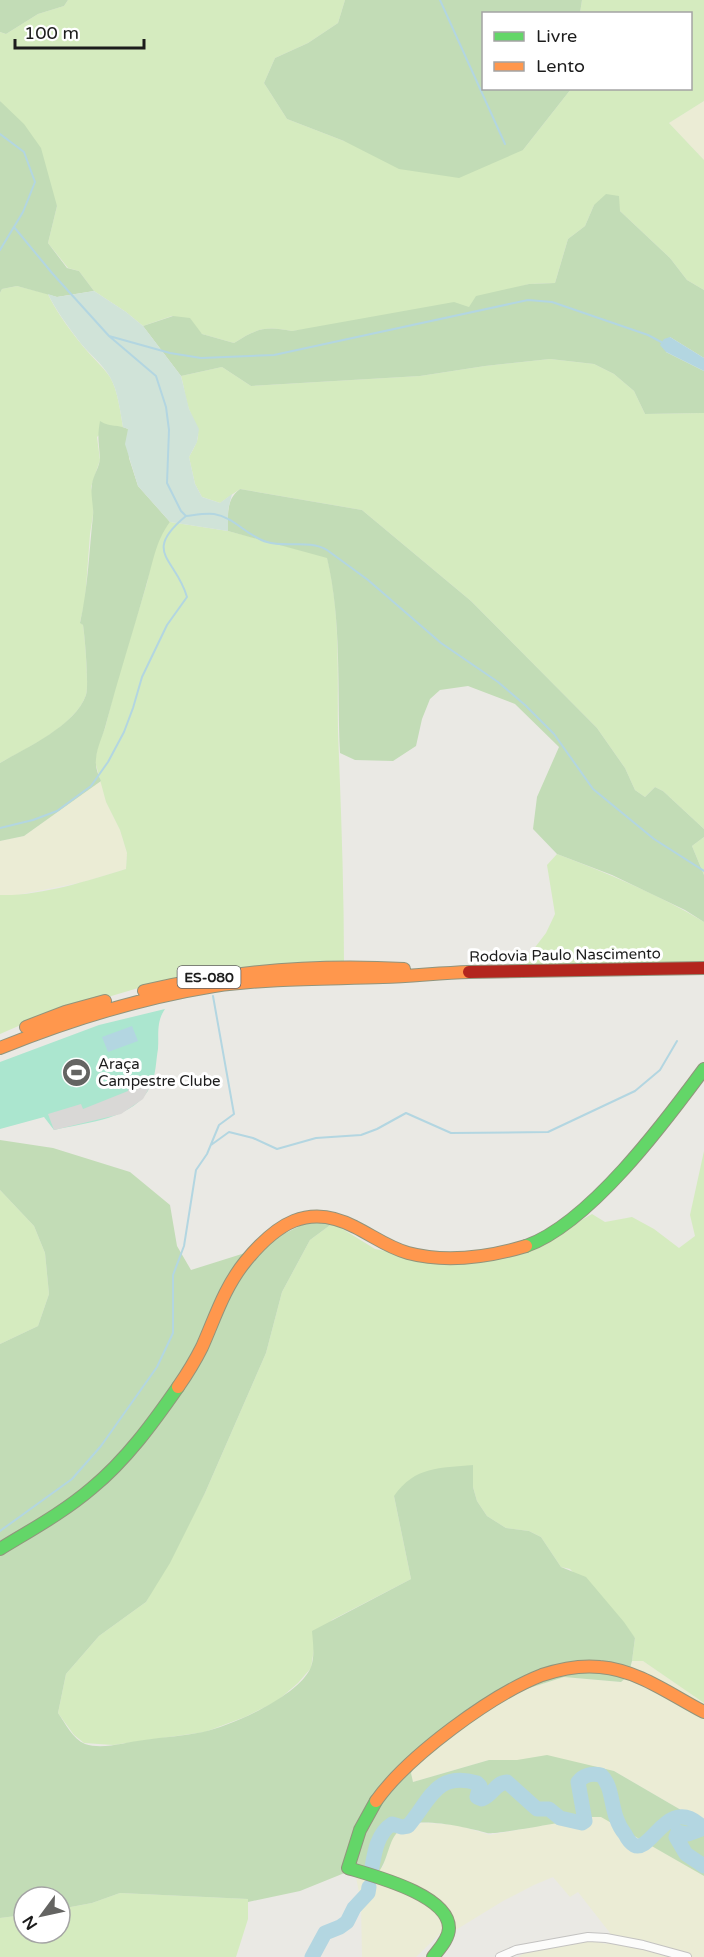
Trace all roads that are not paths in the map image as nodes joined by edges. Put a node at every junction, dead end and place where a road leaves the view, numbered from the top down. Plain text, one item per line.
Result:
1 (704, 968) edge
2 (427, 973) junction
3 (0, 1038) edge
4 (0, 1048) edge
5 (704, 1069) edge
6 (0, 1549) edge
7 (704, 1712) edge
8 (433, 1957) edge
9 (500, 1957) edge
10 (687, 1957) edge

1 - 2 street, Rodovia Paulo Nascimento / ES-080
2 - 3 street, Rodovia Paulo Nascimento / ES-080
2 - 4 street, Rodovia Paulo Nascimento / ES-080
5 - 6 street
7 - 8 street
9 - 10 street

